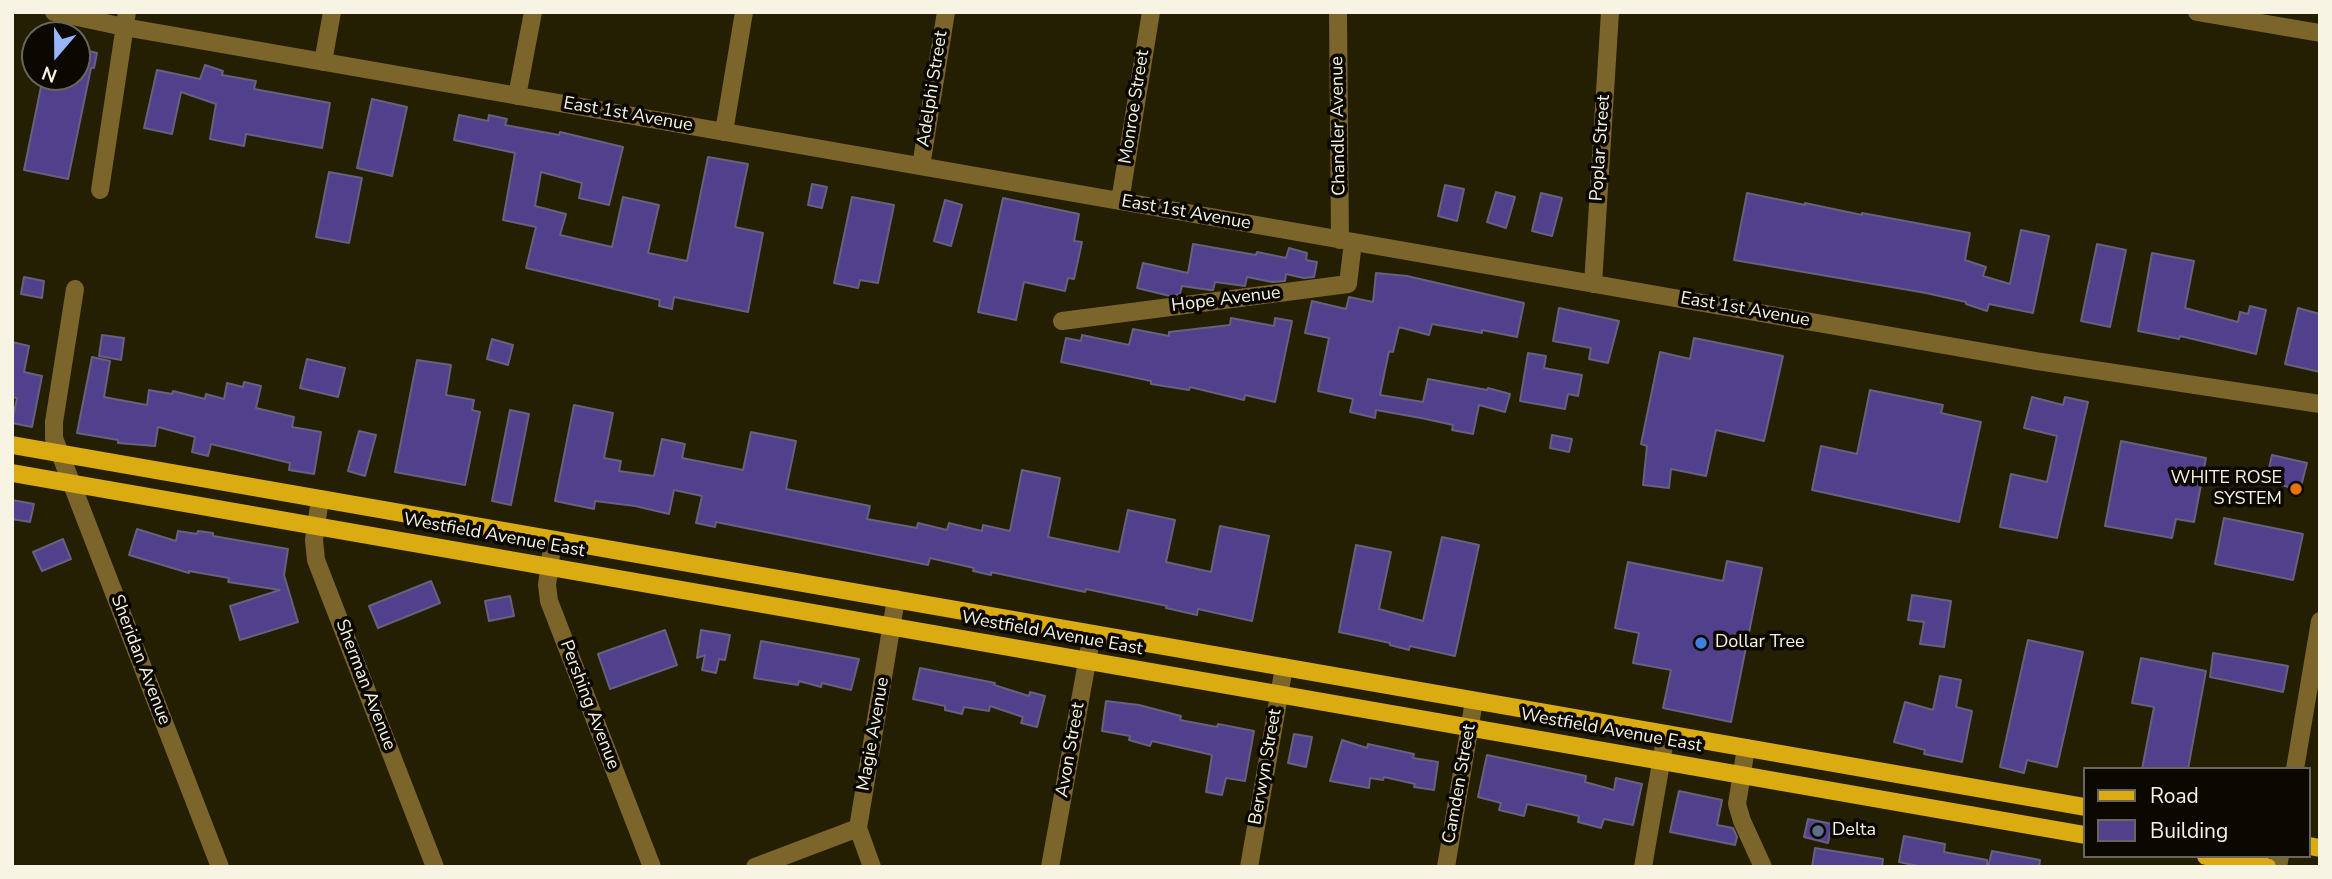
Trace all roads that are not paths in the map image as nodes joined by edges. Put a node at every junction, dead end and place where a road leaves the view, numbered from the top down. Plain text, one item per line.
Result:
1 (54, 12) edge
2 (332, 12) edge
3 (533, 12) edge
4 (744, 12) edge
5 (946, 12) edge
6 (1151, 12) edge
7 (1338, 12) edge
8 (1610, 12) edge
9 (2196, 12) edge
10 (125, 20) edge
11 (2320, 33) edge
12 (323, 62) junction
13 (517, 96) junction
14 (724, 132) junction
15 (921, 166) junction
16 (100, 190) dead end
17 (1120, 201) junction
18 (1347, 241) junction
19 (1593, 284) junction
20 (75, 289) dead end
21 (1062, 321) dead end
22 (2320, 404) edge
23 (12, 445) edge
24 (59, 454) junction
25 (12, 473) edge
26 (72, 484) junction
27 (320, 499) junction
28 (316, 526) junction
29 (552, 540) junction
30 (548, 567) junction
31 (724, 569) junction
32 (719, 596) junction
33 (896, 599) junction
34 (2320, 621) edge
35 (892, 627) junction
36 (1092, 634) junction
37 (1087, 661) junction
38 (1284, 667) junction
39 (1279, 695) junction
40 (1474, 701) junction
41 (1470, 728) junction
42 (1666, 734) junction
43 (1746, 748) junction
44 (1662, 761) junction
45 (2295, 767) edge
46 (1741, 775) junction
47 (2084, 807) edge
48 (858, 828) junction
49 (2084, 835) edge
50 (2217, 858) edge
51 (2238, 862) edge
52 (220, 867) edge
53 (435, 867) edge
54 (652, 867) edge
55 (755, 867) edge
56 (872, 867) edge
57 (1050, 867) edge
58 (1249, 867) edge
59 (1446, 867) edge
60 (1643, 867) edge
61 (1763, 867) edge
62 (2267, 867) edge

1 - 10 street, East 1st Avenue
2 - 12 street
3 - 13 street
4 - 14 street
5 - 15 street, Adelphi Street
6 - 17 street, Monroe Street
7 - 18 street, Chandler Avenue
8 - 19 street, Poplar Street
9 - 11 street
10 - 12 street, East 1st Avenue
10 - 16 street
12 - 13 street, East 1st Avenue
13 - 14 street, East 1st Avenue
14 - 15 street, East 1st Avenue
15 - 17 street, East 1st Avenue
17 - 18 street, East 1st Avenue
18 - 19 street, East 1st Avenue
18 - 21 street, Hope Avenue
19 - 22 street, East 1st Avenue
20 - 24 street, Sheridan Avenue
23 - 24 main road, Westfield Avenue East
24 - 26 street, Sheridan Avenue
24 - 27 main road, Westfield Avenue East
25 - 26 main road, Westfield Avenue East
26 - 28 main road, Westfield Avenue East
26 - 52 street, Sheridan Avenue
27 - 28 street, Sherman Avenue
27 - 29 main road, Westfield Avenue East
28 - 30 main road, Westfield Avenue East
28 - 53 street, Sherman Avenue
29 - 30 street, Pershing Avenue
29 - 31 main road, Westfield Avenue East
30 - 32 main road, Westfield Avenue East
30 - 54 street, Pershing Avenue
31 - 32 main road
31 - 33 main road, Westfield Avenue East
32 - 35 main road, Westfield Avenue East
33 - 35 street, Magie Avenue
33 - 36 main road, Westfield Avenue East
34 - 45 street
35 - 37 main road, Westfield Avenue East
35 - 48 street, Magie Avenue
36 - 37 street, Avon Street
36 - 38 main road, Westfield Avenue East
37 - 39 main road, Westfield Avenue East
37 - 57 street, Avon Street
38 - 39 street, Berwyn Street
38 - 40 main road, Westfield Avenue East
39 - 41 main road, Westfield Avenue East
39 - 58 street, Berwyn Street
40 - 41 street, Camden Street
40 - 42 main road, Westfield Avenue East
41 - 44 main road, Westfield Avenue East
41 - 59 street, Camden Street
42 - 43 main road, Westfield Avenue East
42 - 44 street
43 - 46 street
43 - 47 main road, Westfield Avenue East
44 - 46 main road, Westfield Avenue East
44 - 60 street
46 - 49 main road, Westfield Avenue East
46 - 61 street
48 - 55 street
48 - 56 street, Magie Avenue
50 - 51 main road
51 - 62 main road

